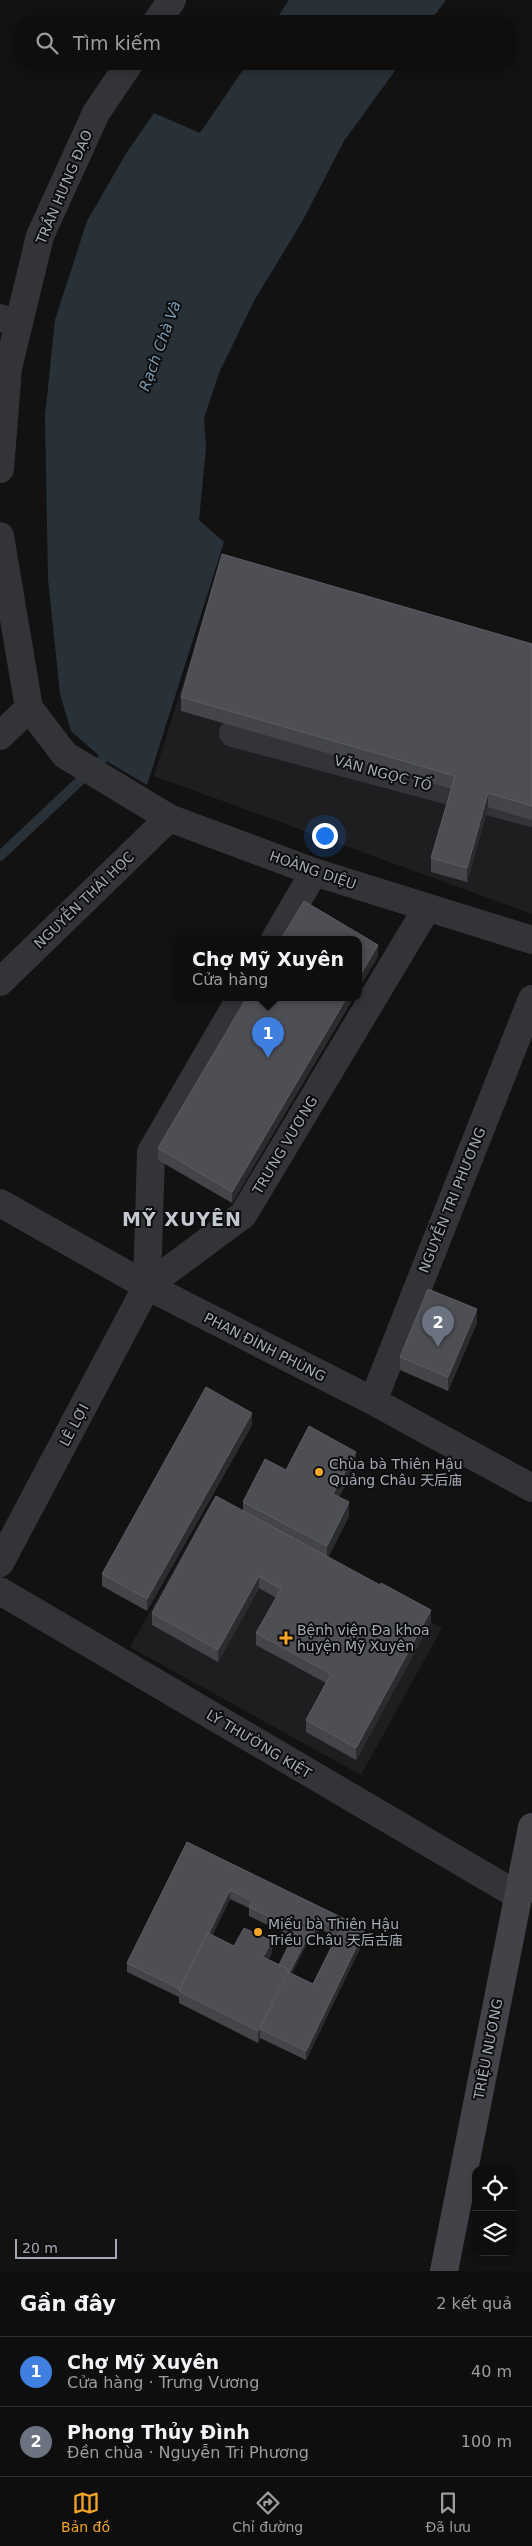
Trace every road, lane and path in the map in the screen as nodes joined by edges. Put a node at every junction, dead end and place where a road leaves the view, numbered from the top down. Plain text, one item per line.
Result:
1 (172, 0) edge
2 (161, 15) edge
3 (125, 70) edge
4 (9, 321) edge
5 (0, 468) edge
6 (0, 536) edge
7 (29, 708) junction
8 (233, 733) edge
9 (0, 736) edge
10 (532, 812) edge
11 (169, 818) junction
12 (314, 872) junction
13 (427, 908) junction
14 (277, 936) edge
15 (532, 940) edge
16 (0, 982) edge
17 (532, 999) edge
18 (239, 1001) edge
19 (0, 1203) edge
20 (147, 1286) junction
21 (373, 1401) junction
22 (532, 1488) edge
23 (0, 1563) edge
24 (0, 1591) edge
25 (532, 1827) edge
26 (519, 1896) junction
27 (444, 2271) edge

1 - 2 street
3 - 4 street, TRẦN HƯNG ĐẠO
4 - 5 street, TRẦN HƯNG ĐẠO
6 - 7 street
7 - 9 street
7 - 11 street, HOÀNG DIỆU
8 - 10 street, VĂN NGỌC TỐ
11 - 12 street, HOÀNG DIỆU
11 - 16 street, NGUYỄN THÁI HỌC
12 - 13 street, HOÀNG DIỆU
12 - 14 street
13 - 15 street, HOÀNG DIỆU
13 - 20 street, TRƯNG VƯƠNG
17 - 21 street, NGUYỄN TRI PHƯƠNG
18 - 20 street
19 - 20 street, PHAN ĐÌNH PHÙNG
20 - 21 street, PHAN ĐÌNH PHÙNG
20 - 23 street, LÊ LỢI
21 - 22 street, PHAN ĐÌNH PHÙNG
24 - 26 street, LÝ THƯỜNG KIỆT
25 - 26 main road, TRIỆU NƯƠNG
26 - 27 main road, TRIỆU NƯƠNG

